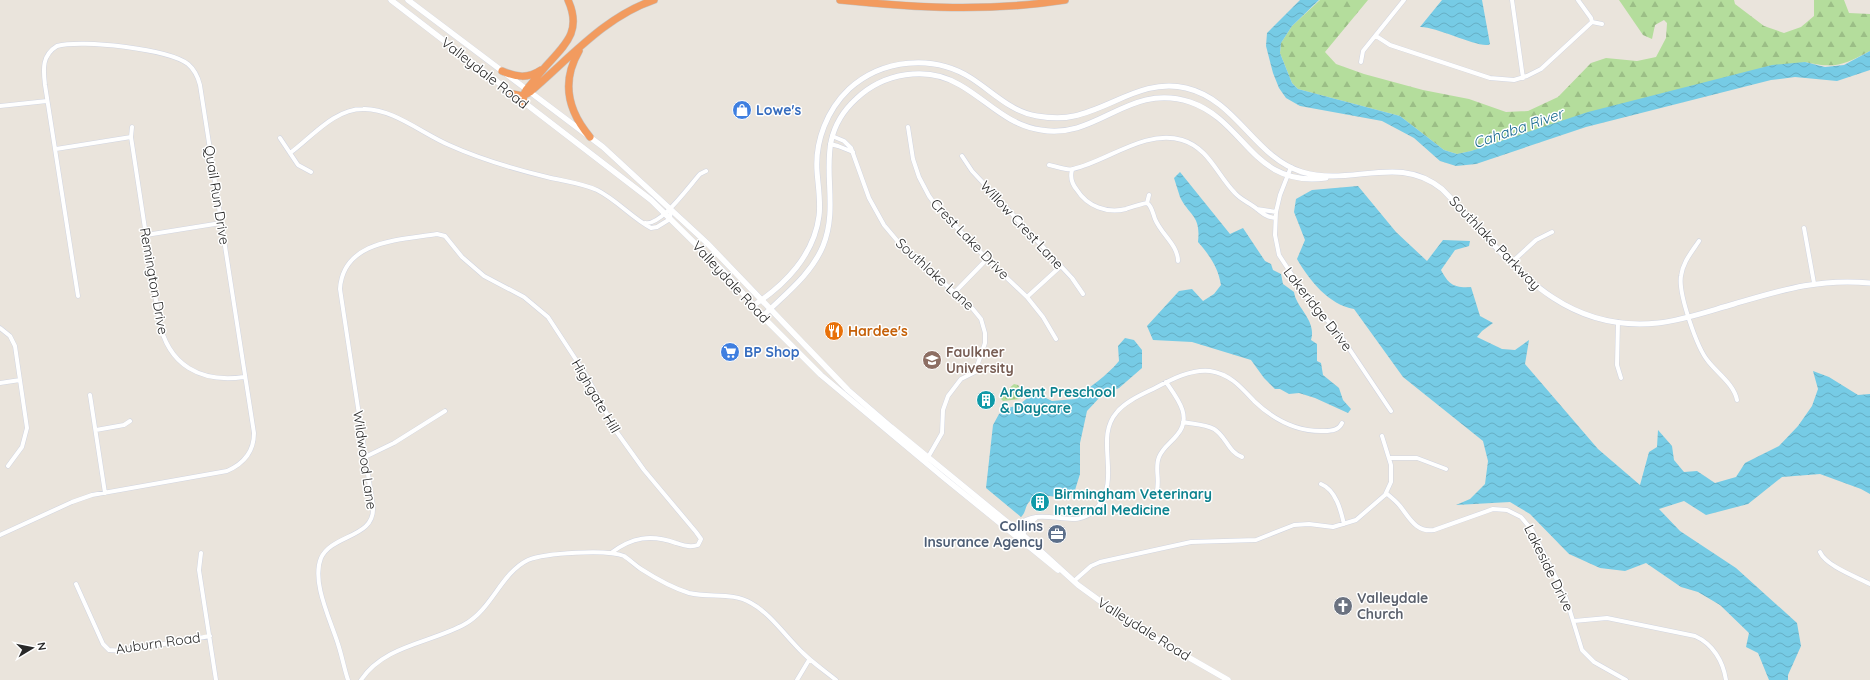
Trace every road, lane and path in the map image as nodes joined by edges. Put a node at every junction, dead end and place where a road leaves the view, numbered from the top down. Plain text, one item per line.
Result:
1 (391, 0) edge
2 (408, 0) edge
3 (568, 0) edge
4 (654, 0) edge
5 (840, 0) edge
6 (1066, 0) edge
7 (1404, 0) edge
8 (1512, 0) edge
9 (1578, 0) edge
10 (1592, 22) junction
11 (1602, 24) dead end
12 (1376, 36) junction
13 (581, 47) junction
14 (1361, 62) dead end
15 (544, 68) junction
16 (502, 71) junction
17 (1523, 78) junction
18 (513, 94) joint
19 (526, 95) junction
20 (48, 101) junction
21 (0, 106) edge
22 (132, 127) dead end
23 (908, 127) dead end
24 (130, 137) junction
25 (590, 137) junction
26 (820, 137) junction
27 (280, 138) dead end
28 (831, 140) junction
29 (56, 149) junction
30 (853, 152) junction
31 (290, 153) junction
32 (962, 156) dead end
33 (1049, 165) dead end
34 (1291, 167) junction
35 (1072, 170) junction
36 (706, 171) dead end
37 (311, 172) dead end
38 (1288, 175) junction
39 (1331, 177) junction
40 (1149, 194) dead end
41 (1147, 203) junction
42 (671, 208) junction
43 (1257, 208) junction
44 (664, 212) junction
45 (1276, 212) junction
46 (670, 218) junction
47 (1275, 218) junction
48 (644, 223) junction
49 (221, 224) junction
50 (1804, 228) dead end
51 (1552, 232) dead end
52 (146, 235) junction
53 (1699, 241) dead end
54 (393, 242) joint
55 (987, 259) junction
56 (1178, 261) dead end
57 (1511, 263) junction
58 (1061, 266) junction
59 (1814, 283) junction
60 (1870, 283) edge
61 (955, 292) junction
62 (1083, 294) dead end
63 (78, 296) dead end
64 (1028, 297) junction
65 (762, 300) junction
66 (754, 305) junction
67 (770, 309) junction
68 (762, 316) junction
69 (1690, 317) junction
70 (1618, 322) junction
71 (0, 328) edge
72 (1056, 339) dead end
73 (244, 377) junction
74 (1621, 378) dead end
75 (20, 380) junction
76 (1166, 382) junction
77 (0, 383) edge
78 (90, 395) dead end
79 (1737, 400) dead end
80 (1391, 411) dead end
81 (445, 412) dead end
82 (130, 421) dead end
83 (1183, 422) junction
84 (1342, 423) dead end
85 (96, 430) junction
86 (1382, 436) dead end
87 (365, 457) junction
88 (1242, 457) dead end
89 (1390, 458) junction
90 (926, 459) junction
91 (8, 466) dead end
92 (1446, 469) dead end
93 (1321, 484) dead end
94 (105, 492) junction
95 (1386, 493) junction
96 (1156, 494) dead end
97 (1037, 517) junction
98 (1344, 524) junction
99 (1015, 528) junction
100 (0, 535) edge
101 (1023, 535) junction
102 (1016, 536) junction
103 (1820, 552) dead end
104 (201, 553) dead end
105 (611, 553) junction
106 (1064, 573) junction
107 (1074, 582) junction
108 (76, 584) dead end
109 (1870, 584) edge
110 (1574, 621) junction
111 (210, 636) junction
112 (809, 660) junction
113 (216, 680) edge
114 (348, 680) edge
115 (361, 680) edge
116 (797, 680) edge
117 (836, 680) edge
118 (1228, 680) edge
119 (1626, 680) edge
120 (1726, 680) edge

1 - 18 main road, Valleydale Road
2 - 16 main road, Valleydale Road
3 - 15 highway
4 - 13 highway
5 - 6 highway
7 - 12 street
8 - 17 street
9 - 10 street
10 - 11 street
10 - 17 street
12 - 14 street
12 - 17 street
13 - 19 highway
13 - 25 highway
15 - 16 highway
15 - 19 highway
16 - 19 main road, Valleydale Road
18 - 19 highway
19 - 25 main road, Valleydale Road
19 - 44 main road, Valleydale Road
20 - 21 street
20 - 29 street, Quail Run Drive
20 - 49 street, Quail Run Drive
22 - 24 street, Remington Drive
23 - 55 street, Crest Lake Drive
24 - 29 street
24 - 52 street, Remington Drive
25 - 42 main road, Valleydale Road
26 - 28 street
26 - 34 street, Southlake Parkway
26 - 65 street, Southlake Parkway
27 - 31 street
28 - 30 street
28 - 30 street, Southlake Lane
28 - 38 street, Southlake Parkway
28 - 67 street, Southlake Parkway
29 - 63 street, Quail Run Drive
30 - 61 street, Southlake Lane
31 - 37 street
31 - 48 street
32 - 58 street, Willow Crest Lane
33 - 35 street
34 - 38 street, Lakeridge Drive
34 - 39 street, Southlake Parkway
35 - 41 street
35 - 43 street
36 - 42 street
38 - 39 street, Southlake Parkway
38 - 45 street, Lakeridge Drive
39 - 57 street, Southlake Parkway
40 - 41 street
41 - 56 street
42 - 44 street
42 - 46 street
42 - 65 main road, Valleydale Road
43 - 45 street
43 - 47 street
44 - 46 main road, Valleydale Road
44 - 48 street
45 - 47 street, Lakeridge Drive
46 - 48 street
46 - 66 main road, Valleydale Road
47 - 80 street, Lakeridge Drive
49 - 52 street
49 - 73 street, Quail Run Drive
50 - 59 street
51 - 57 street
52 - 73 street, Remington Drive
53 - 69 street
54 - 87 street, Wildwood Lane
54 - 105 street, Highgate Hill
55 - 61 street
55 - 64 street, Crest Lake Drive
57 - 70 street, Southlake Parkway
58 - 62 street, Willow Crest Lane
58 - 64 street
59 - 60 street, Southlake Parkway
59 - 69 street, Southlake Parkway
61 - 90 street, Southlake Lane
64 - 72 street, Crest Lake Drive
65 - 66 street, Southlake Parkway
65 - 67 main road, Valleydale Road
66 - 68 main road, Valleydale Road
67 - 68 street, Southlake Parkway
67 - 90 main road, Valleydale Road
68 - 90 main road, Valleydale Road
69 - 70 street, Southlake Parkway
69 - 79 street
70 - 74 street
71 - 75 street
73 - 94 street, Quail Run Drive
75 - 77 street
75 - 91 street
76 - 83 street
76 - 84 street
76 - 97 street
78 - 85 street
81 - 87 street
82 - 85 street
83 - 88 street
83 - 96 street
85 - 94 street
86 - 89 street
87 - 114 street, Wildwood Lane
89 - 92 street
89 - 95 street
90 - 99 main road, Valleydale Road
90 - 102 main road, Valleydale Road
93 - 98 street
94 - 100 street, Quail Run Drive
95 - 98 street
95 - 110 street, Lakeside Drive
97 - 99 street
97 - 101 street
98 - 107 street
99 - 101 main road, Valleydale Road
99 - 102 street
101 - 102 street
101 - 106 main road, Valleydale Road
102 - 106 main road, Valleydale Road
103 - 109 street
104 - 111 street
105 - 112 street
105 - 115 street
106 - 107 main road, Valleydale Road
107 - 118 main road, Valleydale Road
108 - 111 street, Auburn Road
110 - 119 street, Lakeside Drive
110 - 120 street
111 - 113 street
112 - 116 street
112 - 117 street

